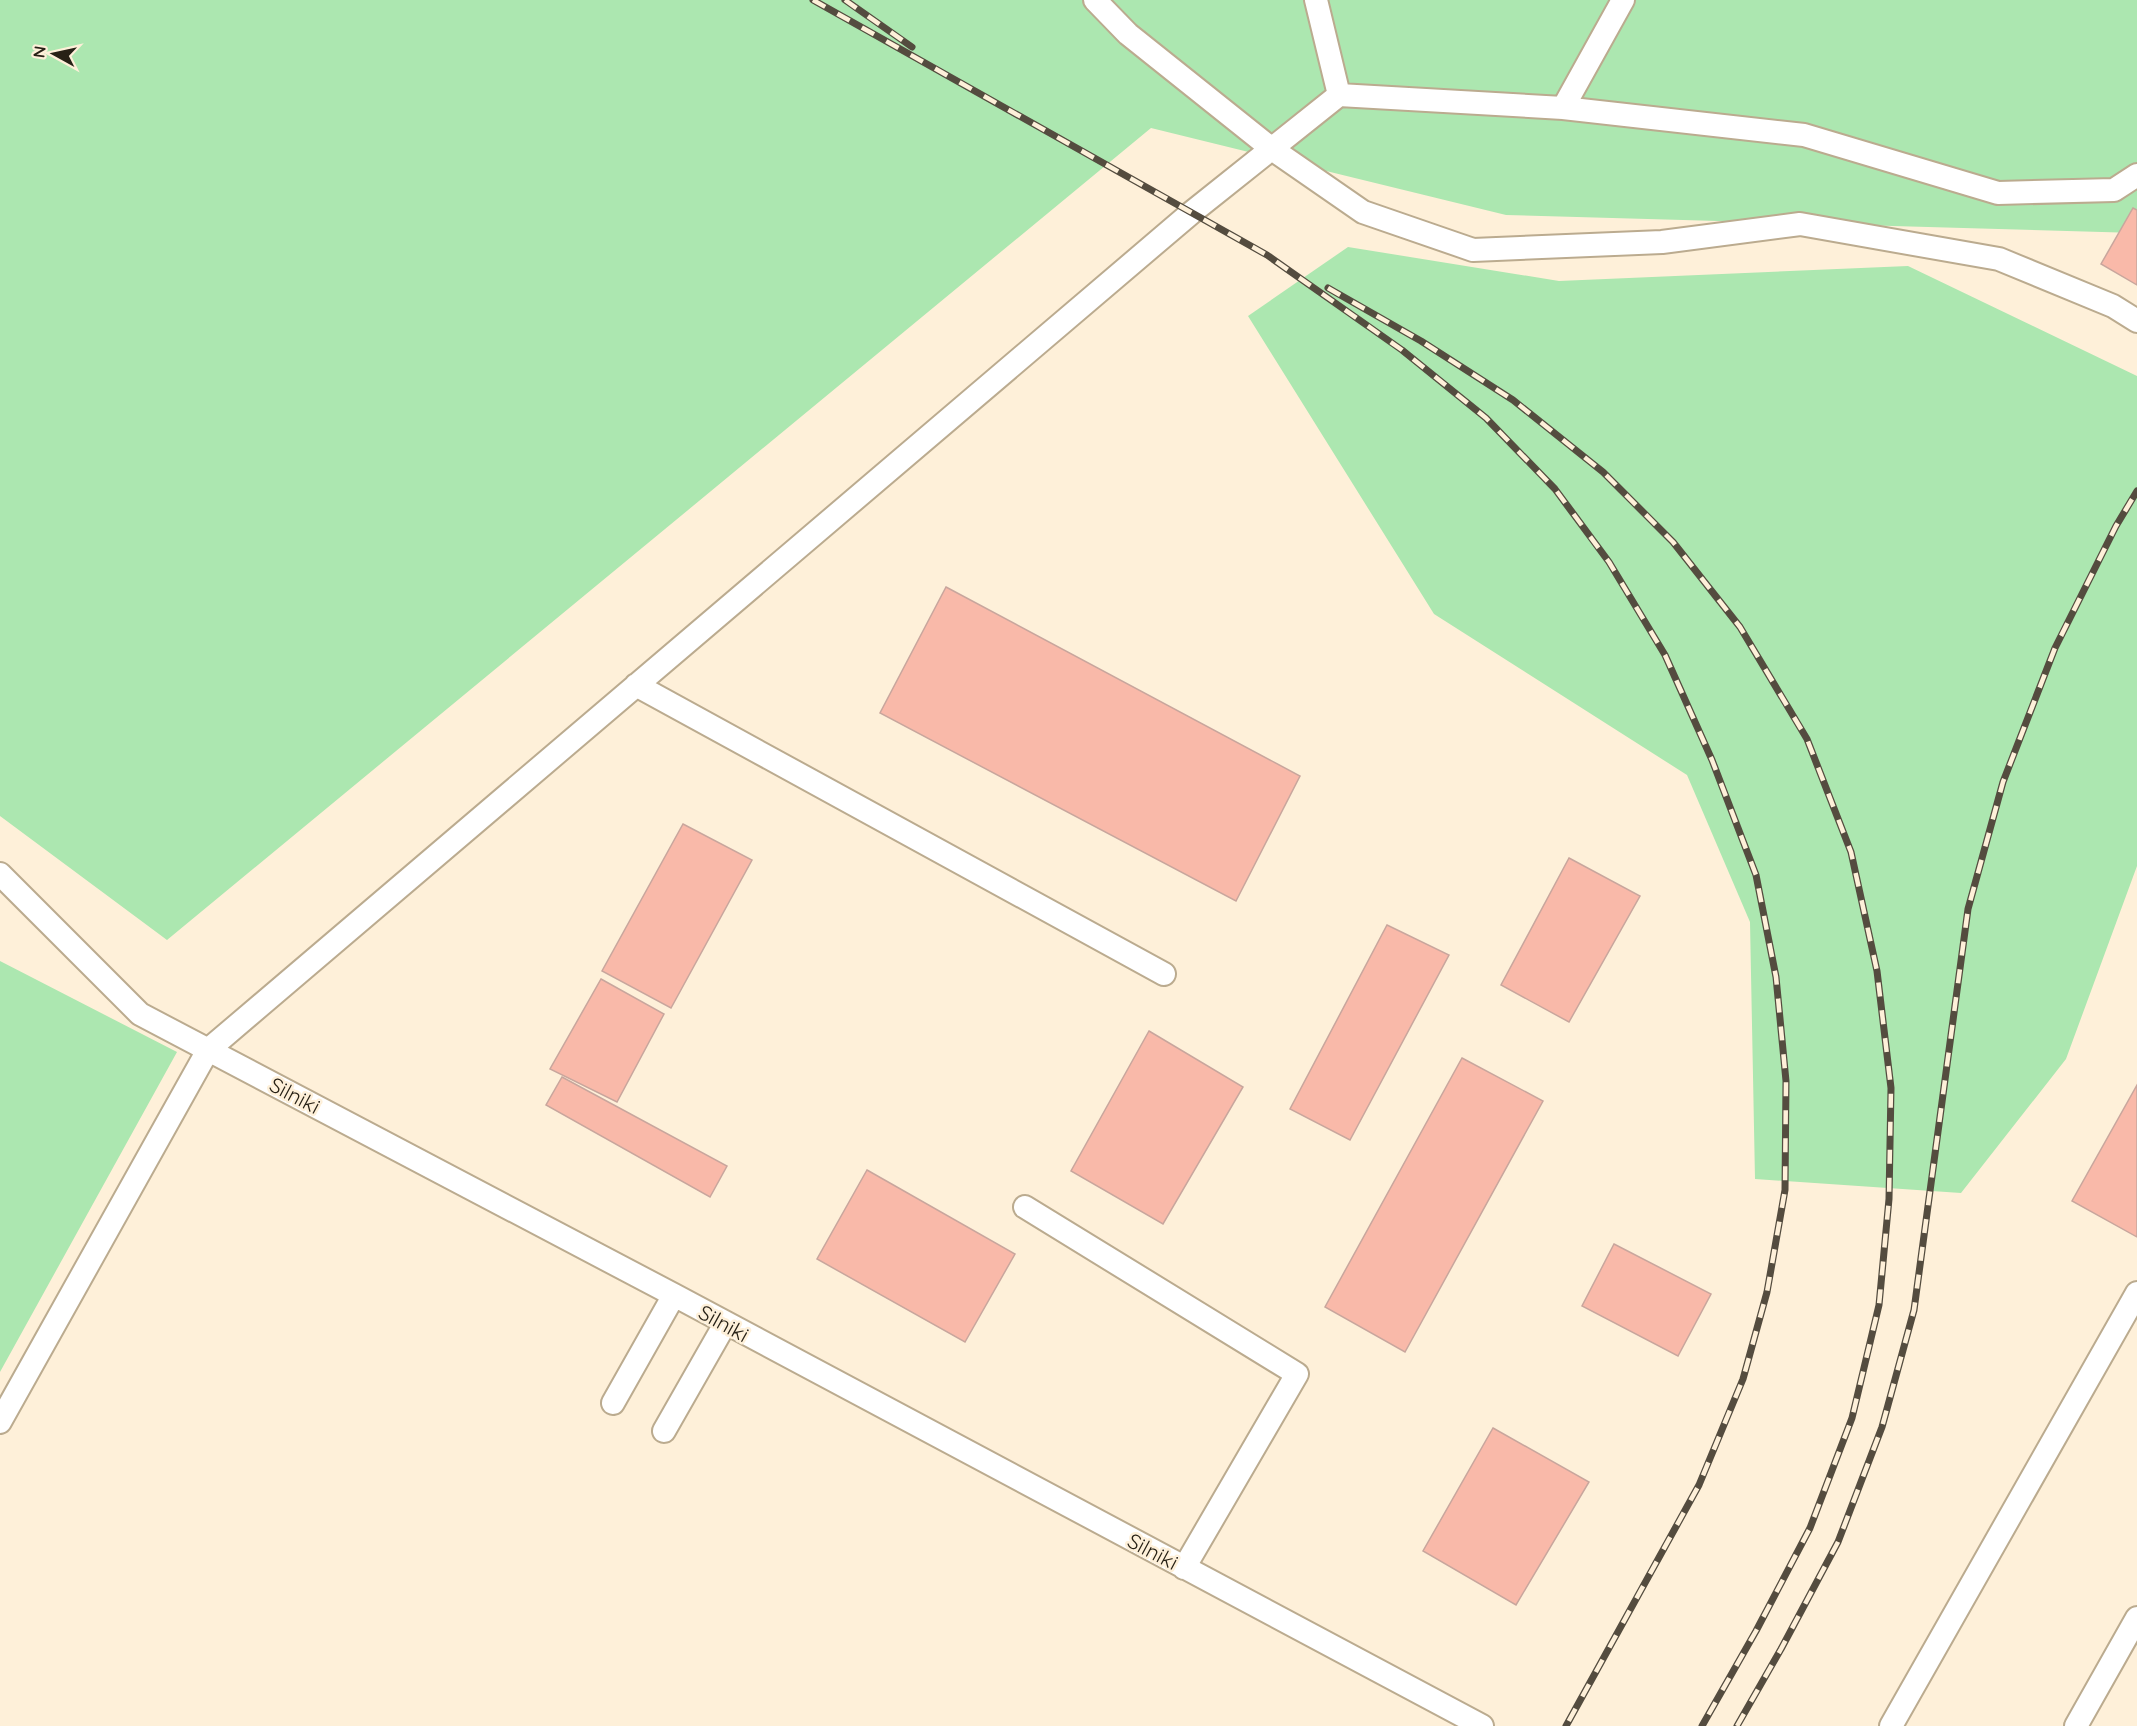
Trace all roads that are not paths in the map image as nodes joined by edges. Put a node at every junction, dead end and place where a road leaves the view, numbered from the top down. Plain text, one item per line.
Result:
1 (1095, 0) edge
2 (1316, 0) edge
3 (1623, 0) edge
4 (1339, 95) junction
5 (1563, 108) junction
6 (1272, 149) junction
7 (2137, 176) edge
8 (2137, 321) edge
9 (636, 685) junction
10 (2, 877) edge
11 (1164, 974) dead end
12 (207, 1050) junction
13 (1024, 1207) dead end
14 (2137, 1293) edge
15 (674, 1295) junction
16 (725, 1324) junction
17 (613, 1403) dead end
18 (0, 1422) edge
19 (664, 1431) dead end
20 (1184, 1568) junction
21 (2137, 1618) edge
22 (1482, 1726) edge
23 (1891, 1726) edge
24 (2076, 1726) edge

1 - 6 lane
2 - 4 lane
3 - 5 lane
4 - 5 lane
4 - 6 lane
5 - 7 lane
6 - 8 lane
6 - 9 lane
9 - 11 lane
9 - 12 lane
10 - 12 lane, Silniki
12 - 15 lane, Silniki
12 - 18 lane
13 - 20 lane
14 - 23 lane
15 - 16 lane, Silniki
15 - 17 lane
16 - 19 lane
16 - 20 lane, Silniki
20 - 22 lane, Silniki
21 - 24 lane

